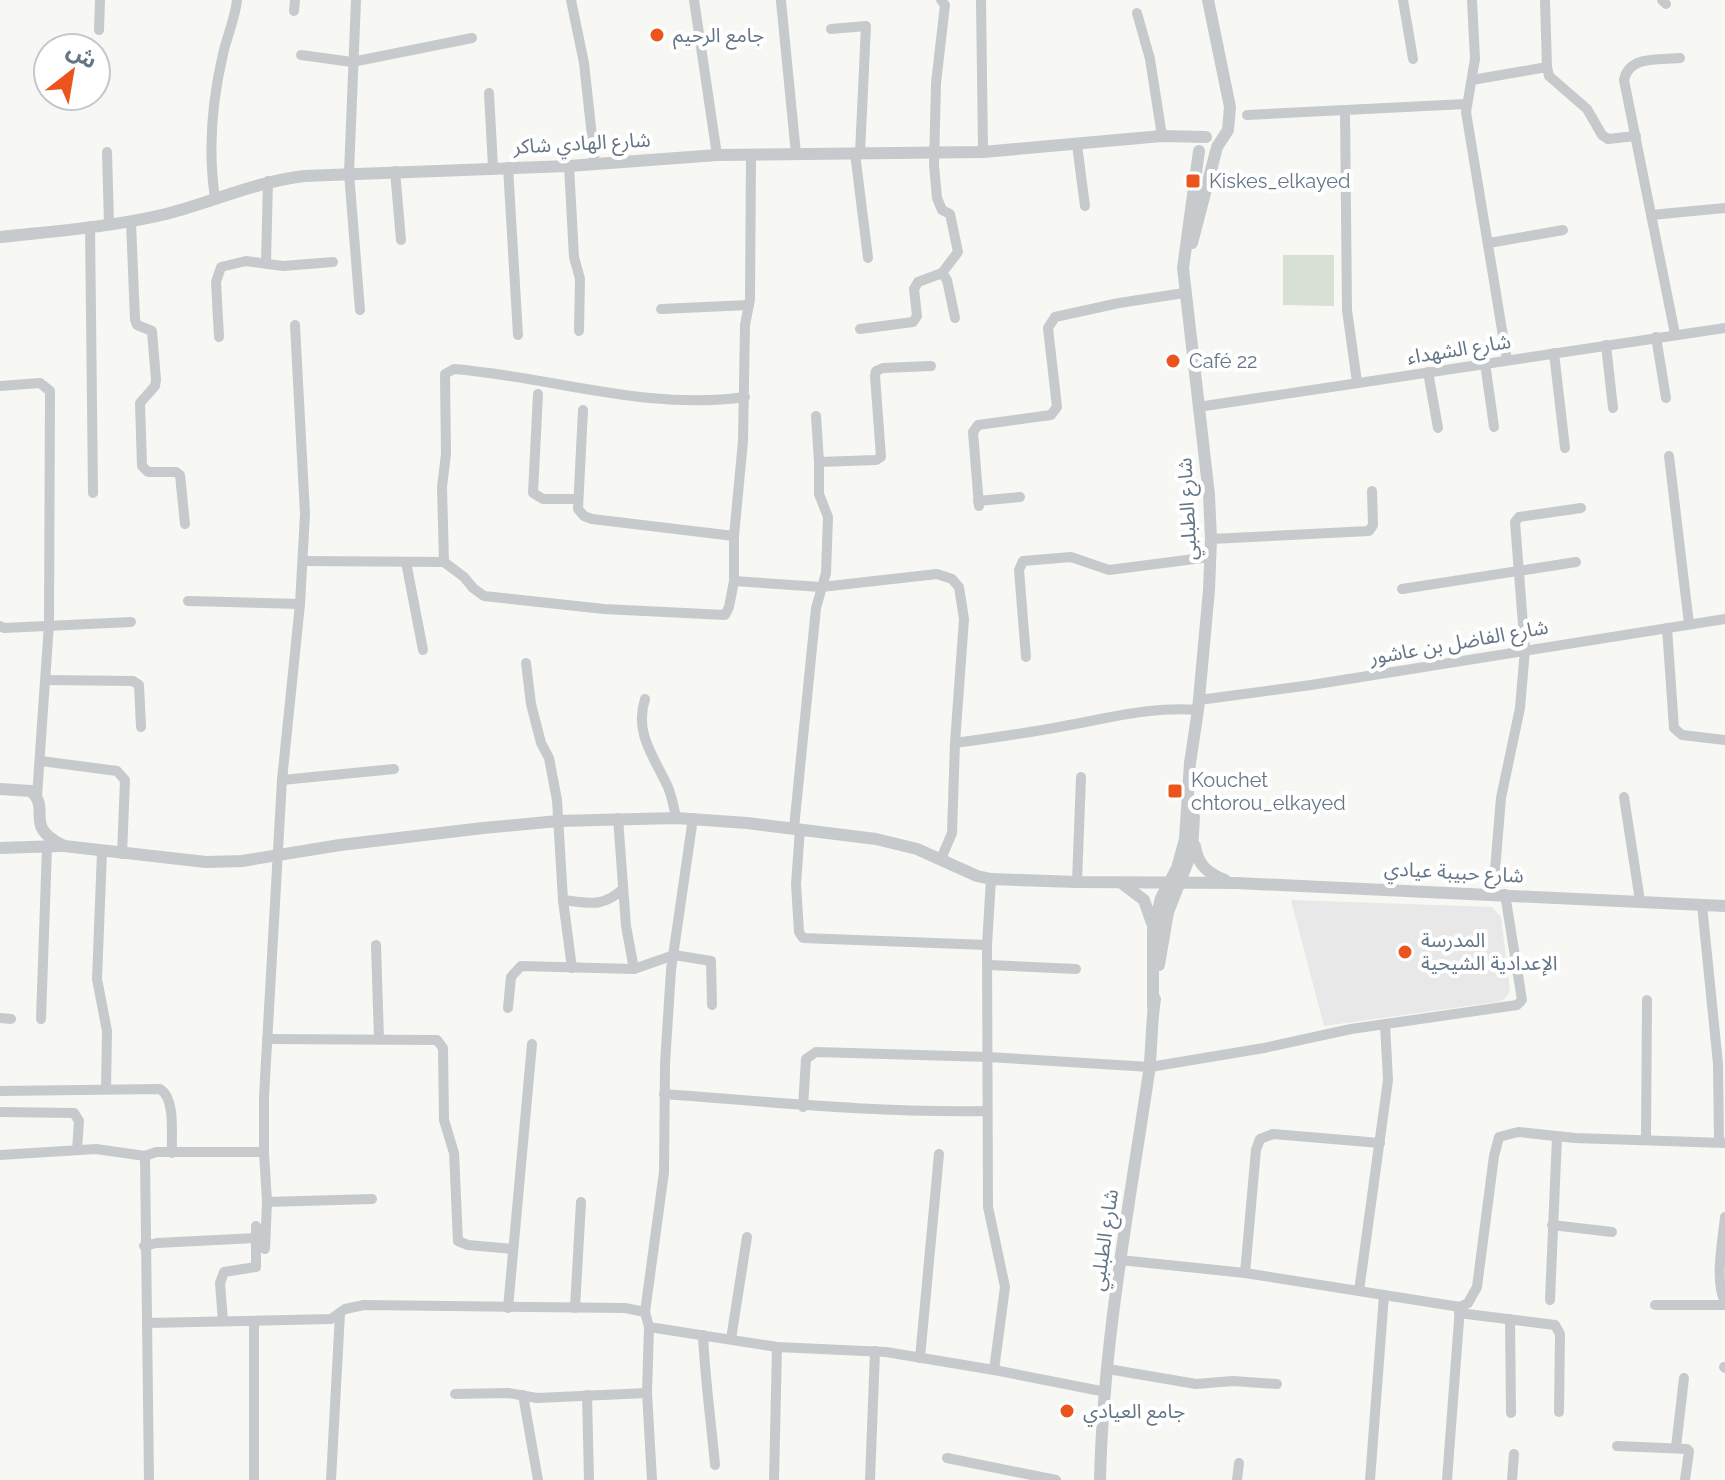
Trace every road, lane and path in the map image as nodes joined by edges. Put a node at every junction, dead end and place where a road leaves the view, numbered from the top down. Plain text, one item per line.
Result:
1 (100, 0) edge
2 (237, 0) edge
3 (356, 0) edge
4 (571, 0) edge
5 (694, 0) edge
6 (941, 0) edge
7 (981, 0) edge
8 (1208, 0) edge
9 (1403, 0) edge
10 (1472, 0) edge
11 (1545, 0) edge
12 (781, 1) edge
13 (1137, 13) dead end
14 (831, 29) dead end
15 (99, 30) dead end
16 (472, 38) dead end
17 (301, 55) dead end
18 (1680, 58) dead end
19 (1413, 59) dead end
20 (352, 62) junction
21 (1547, 67) junction
22 (1472, 80) junction
23 (489, 93) dead end
24 (1466, 104) junction
25 (1345, 110) junction
26 (1247, 115) dead end
27 (1168, 136) junction
28 (1636, 136) junction
29 (1077, 145) junction
30 (1208, 145) junction
31 (107, 152) dead end
32 (934, 152) junction
33 (983, 152) junction
34 (858, 153) junction
35 (796, 154) junction
36 (717, 155) junction
37 (751, 155) junction
38 (595, 164) junction
39 (569, 166) junction
40 (493, 167) junction
41 (508, 167) junction
42 (395, 171) junction
43 (349, 173) junction
44 (268, 181) junction
45 (215, 198) junction
46 (1085, 206) dead end
47 (1725, 208) edge
48 (1651, 215) junction
49 (131, 222) junction
50 (109, 224) junction
51 (90, 226) junction
52 (1563, 230) dead end
53 (0, 237) edge
54 (401, 240) dead end
55 (1489, 243) junction
56 (868, 258) dead end
57 (333, 262) dead end
58 (266, 263) junction
59 (942, 273) junction
60 (1185, 290) junction
61 (749, 305) junction
62 (661, 309) dead end
63 (360, 310) dead end
64 (955, 318) dead end
65 (295, 325) dead end
66 (1725, 328) edge
67 (860, 329) dead end
68 (579, 331) dead end
69 (1675, 334) junction
70 (518, 335) dead end
71 (219, 337) dead end
72 (1656, 337) junction
73 (1606, 345) junction
74 (1554, 353) junction
75 (1507, 360) junction
76 (1485, 363) junction
77 (931, 366) dead end
78 (1428, 372) junction
79 (1357, 382) junction
80 (0, 386) edge
81 (538, 394) dead end
82 (745, 397) junction
83 (1666, 398) dead end
84 (1198, 407) junction
85 (1613, 408) dead end
86 (583, 410) dead end
87 (816, 416) dead end
88 (1494, 427) dead end
89 (1438, 428) dead end
90 (1565, 448) dead end
91 (1669, 456) dead end
92 (819, 462) junction
93 (1372, 491) dead end
94 (93, 493) dead end
95 (1020, 497) dead end
96 (578, 499) junction
97 (1581, 508) dead end
98 (185, 524) dead end
99 (734, 536) junction
100 (1211, 539) junction
101 (1210, 557) junction
102 (303, 561) junction
103 (406, 562) junction
104 (444, 562) junction
105 (1576, 562) dead end
106 (1519, 569) junction
107 (734, 581) junction
108 (821, 587) junction
109 (1402, 589) dead end
110 (188, 601) dead end
111 (300, 604) junction
112 (1725, 619) edge
113 (131, 622) dead end
114 (49, 624) junction
115 (1689, 624) junction
116 (0, 626) edge
117 (1667, 628) junction
118 (423, 650) dead end
119 (1525, 650) junction
120 (1026, 657) dead end
121 (526, 663) dead end
122 (46, 680) junction
123 (645, 699) dead end
124 (1199, 705) junction
125 (141, 727) dead end
126 (1196, 731) junction
127 (1725, 740) edge
128 (955, 743) junction
129 (41, 761) junction
130 (394, 769) dead end
131 (1081, 777) dead end
132 (282, 780) junction
133 (0, 789) edge
134 (37, 796) junction
135 (1624, 797) dead end
136 (618, 818) junction
137 (676, 818) junction
138 (693, 818) junction
139 (558, 821) junction
140 (797, 828) junction
141 (1194, 837) junction
142 (64, 846) junction
143 (47, 847) junction
144 (0, 848) edge
145 (102, 852) junction
146 (122, 854) junction
147 (277, 856) junction
148 (941, 859) junction
149 (991, 879) junction
150 (1077, 882) junction
151 (1113, 883) junction
152 (1175, 883) junction
153 (1236, 883) junction
154 (623, 889) junction
155 (1499, 894) junction
156 (563, 900) junction
157 (1640, 901) junction
158 (1702, 905) junction
159 (1725, 906) edge
160 (1153, 930) junction
161 (376, 945) dead end
162 (987, 945) junction
163 (674, 955) junction
164 (988, 965) junction
165 (572, 968) junction
166 (634, 969) junction
167 (1076, 969) dead end
168 (1647, 1000) dead end
169 (712, 1005) dead end
170 (1153, 1007) junction
171 (508, 1008) dead end
172 (41, 1019) dead end
173 (1385, 1024) junction
174 (267, 1039) junction
175 (379, 1039) junction
176 (532, 1044) dead end
177 (988, 1057) junction
178 (1150, 1067) junction
179 (106, 1089) junction
180 (0, 1091) edge
181 (664, 1094) junction
182 (803, 1107) junction
183 (987, 1111) junction
184 (0, 1112) edge
185 (1557, 1137) junction
186 (1646, 1139) junction
187 (1722, 1142) edge
188 (1380, 1143) junction
189 (77, 1150) junction
190 (264, 1152) junction
191 (172, 1153) junction
192 (939, 1154) dead end
193 (0, 1155) edge
194 (145, 1156) junction
195 (372, 1199) dead end
196 (267, 1202) junction
197 (581, 1202) dead end
198 (1725, 1217) edge
199 (1552, 1225) junction
200 (1612, 1232) dead end
201 (747, 1237) dead end
202 (144, 1246) junction
203 (265, 1249) dead end
204 (513, 1249) junction
205 (1120, 1260) junction
206 (1245, 1273) junction
207 (1359, 1291) junction
208 (1384, 1295) junction
209 (1550, 1300) dead end
210 (1725, 1303) edge
211 (1655, 1305) dead end
212 (508, 1308) junction
213 (575, 1308) junction
214 (1459, 1310) junction
215 (645, 1312) junction
216 (340, 1313) junction
217 (1510, 1319) junction
218 (223, 1321) junction
219 (254, 1321) junction
220 (147, 1323) junction
221 (649, 1327) junction
222 (703, 1335) junction
223 (731, 1339) junction
224 (777, 1347) junction
225 (875, 1351) junction
226 (920, 1358) junction
227 (1108, 1369) junction
228 (994, 1370) junction
229 (1684, 1378) dead end
230 (1277, 1384) dead end
231 (1106, 1392) junction
232 (647, 1393) junction
233 (455, 1394) dead end
234 (523, 1395) junction
235 (587, 1395) junction
236 (1559, 1412) dead end
237 (1511, 1413) dead end
238 (1617, 1446) dead end
239 (1676, 1447) junction
240 (1514, 1454) dead end
241 (947, 1458) dead end
242 (1239, 1463) dead end
243 (715, 1465) dead end
244 (149, 1480) edge
245 (254, 1480) edge
246 (331, 1480) edge
247 (538, 1480) edge
248 (589, 1480) edge
249 (652, 1480) edge
250 (774, 1480) edge
251 (870, 1480) edge
252 (1056, 1480) edge
253 (1100, 1480) edge
254 (1237, 1480) edge
255 (1370, 1480) edge
256 (1447, 1480) edge
257 (1512, 1480) edge
258 (1685, 1480) edge

1 - 15 street
2 - 45 street
3 - 20 street
4 - 38 street
5 - 36 street
6 - 32 street
7 - 33 street
8 - 30 street, شارع الطبلبي
9 - 19 street
10 - 22 street
11 - 21 street
12 - 35 street
13 - 27 street
14 - 34 street
16 - 20 street
17 - 20 street
18 - 28 street
20 - 43 street
21 - 22 street
21 - 28 street
22 - 24 street
23 - 40 street
24 - 25 street
24 - 55 street
25 - 26 street
25 - 79 street
27 - 29 street, شارع الهادي شاكر
27 - 30 street
28 - 48 street
29 - 33 street, شارع الهادي شاكر
29 - 46 street
30 - 60 street, شارع الطبلبي
31 - 50 street
32 - 33 street, شارع الهادي شاكر
32 - 34 street, شارع الهادي شاكر
32 - 59 street
34 - 35 street, شارع الهادي شاكر
34 - 56 street
35 - 37 street, شارع الهادي شاكر
36 - 37 street, شارع الهادي شاكر
36 - 38 street, شارع الهادي شاكر
37 - 61 street
38 - 39 street, شارع الهادي شاكر
39 - 41 street, شارع الهادي شاكر
39 - 68 street
40 - 41 street, شارع الهادي شاكر
40 - 42 street, شارع الهادي شاكر
41 - 70 street
42 - 43 street, شارع الهادي شاكر
42 - 54 street
43 - 44 street, شارع الهادي شاكر
43 - 63 street
44 - 45 street, شارع الهادي شاكر
44 - 58 street
45 - 49 street, شارع الهادي شاكر
47 - 48 street
48 - 69 street
49 - 50 street, شارع الهادي شاكر
49 - 98 street
50 - 51 street, شارع الهادي شاكر
51 - 53 street, شارع الهادي شاكر
51 - 94 street
52 - 55 street
55 - 75 street
57 - 58 street
58 - 71 street
59 - 64 street
59 - 67 street
60 - 84 street, شارع الطبلبي
60 - 95 street
61 - 62 street
61 - 82 street
65 - 102 street
66 - 69 street, شارع الشهداء
69 - 72 street, شارع الشهداء
72 - 73 street, شارع الشهداء
72 - 83 street
73 - 74 street, شارع الشهداء
73 - 85 street
74 - 75 street, شارع الشهداء
74 - 90 street
75 - 76 street, شارع الشهداء
76 - 78 street, شارع الشهداء
76 - 88 street
77 - 92 street
78 - 79 street, شارع الشهداء
78 - 89 street
79 - 84 street, شارع الشهداء
80 - 114 street
81 - 96 street
82 - 99 street
82 - 104 street
84 - 100 street, شارع الطبلبي
86 - 96 street
87 - 92 street
91 - 115 street
92 - 108 street
93 - 100 street
96 - 99 street
97 - 106 street
99 - 107 street
100 - 101 street, شارع الطبلبي
101 - 120 street
101 - 124 street, شارع الطبلبي
102 - 103 street
102 - 111 street
103 - 104 street
103 - 118 street
104 - 107 street
105 - 106 street
106 - 109 street
106 - 119 street
107 - 108 street
108 - 128 street
108 - 140 street
110 - 111 street
111 - 132 street
112 - 115 street, شارع الفاضل بن عاشور
113 - 114 street
114 - 116 street
114 - 122 street
115 - 117 street, شارع الفاضل بن عاشور
117 - 119 street, شارع الفاضل بن عاشور
117 - 127 street
119 - 124 street, شارع الفاضل بن عاشور
119 - 155 street
121 - 139 street
122 - 125 street
122 - 129 street
123 - 137 street
124 - 126 street, شارع الطبلبي
124 - 128 street, شارع الفاضل بن عاشور
126 - 141 street, شارع الطبلبي
126 - 152 street, شارع الطبلبي
128 - 148 street
129 - 134 street
129 - 146 street
130 - 132 street
131 - 150 street
132 - 147 street
133 - 134 street
134 - 142 street
135 - 157 street
136 - 137 street, شارع حبيبة عيادي
136 - 139 street, شارع حبيبة عيادي
136 - 154 street
137 - 138 street, شارع حبيبة عيادي
138 - 140 street, شارع حبيبة عيادي
138 - 163 street
139 - 147 street, شارع حبيبة عيادي
139 - 156 street
140 - 148 street, شارع حبيبة عيادي
140 - 162 street
141 - 152 street, شارع الطبلبي
141 - 153 street
142 - 143 street, شارع حبيبة عيادي
142 - 145 street, شارع حبيبة عيادي
143 - 144 street, شارع حبيبة عيادي
143 - 172 street
145 - 146 street, شارع حبيبة عيادي
145 - 179 street
146 - 147 street, شارع حبيبة عيادي
147 - 174 street
148 - 149 street, شارع حبيبة عيادي
149 - 150 street, شارع حبيبة عيادي
149 - 162 street
150 - 151 street, شارع حبيبة عيادي
151 - 152 street, شارع حبيبة عيادي
151 - 160 street
152 - 153 street, شارع حبيبة عيادي
152 - 160 street, شارع الطبلبي
152 - 170 street, شارع الطبلبي
153 - 155 street, شارع حبيبة عيادي
154 - 156 street
154 - 166 street
155 - 157 street, شارع حبيبة عيادي
155 - 173 street
156 - 165 street
157 - 158 street, شارع حبيبة عيادي
158 - 159 street, شارع حبيبة عيادي
158 - 187 street
160 - 170 street, شارع الطبلبي
161 - 175 street
162 - 164 street
163 - 166 street
163 - 169 street
163 - 181 street
164 - 167 street
164 - 177 street
165 - 166 street
165 - 171 street
168 - 186 street
170 - 178 street, شارع الطبلبي
173 - 178 street
173 - 188 street
174 - 175 street
174 - 190 street
175 - 204 street
176 - 204 street
177 - 178 street
177 - 182 street
177 - 183 street
178 - 205 street, شارع الطبلبي
179 - 180 street
179 - 191 street
181 - 182 street
181 - 215 street
182 - 183 street
183 - 228 street
184 - 189 street
185 - 186 street
185 - 199 street
185 - 214 street
186 - 187 street
188 - 206 street
188 - 207 street
189 - 193 street
189 - 194 street
190 - 191 street
190 - 196 street
191 - 194 street
192 - 226 street
194 - 202 street
195 - 196 street
196 - 203 street
197 - 213 street
198 - 210 street
199 - 200 street
199 - 209 street
201 - 223 street
202 - 218 street
202 - 220 street
204 - 212 street
205 - 206 street
205 - 227 street, شارع الطبلبي
206 - 207 street
207 - 208 street
208 - 214 street
208 - 255 street
210 - 211 street
212 - 213 street
212 - 216 street
213 - 215 street
214 - 217 street
214 - 256 street
215 - 221 street
216 - 219 street
216 - 246 street
217 - 236 street
217 - 237 street
218 - 219 street
218 - 220 street
219 - 245 street
220 - 244 street
221 - 222 street
221 - 232 street
222 - 223 street
222 - 243 street
223 - 224 street
224 - 225 street
224 - 250 street
225 - 226 street
225 - 251 street
226 - 228 street
227 - 230 street
227 - 231 street, شارع الطبلبي
228 - 231 street
229 - 239 street
231 - 253 street, شارع الطبلبي
232 - 235 street
232 - 249 street
233 - 234 street
234 - 235 street
234 - 247 street
235 - 248 street
238 - 239 street
239 - 258 street
240 - 257 street
241 - 252 street
242 - 254 street

